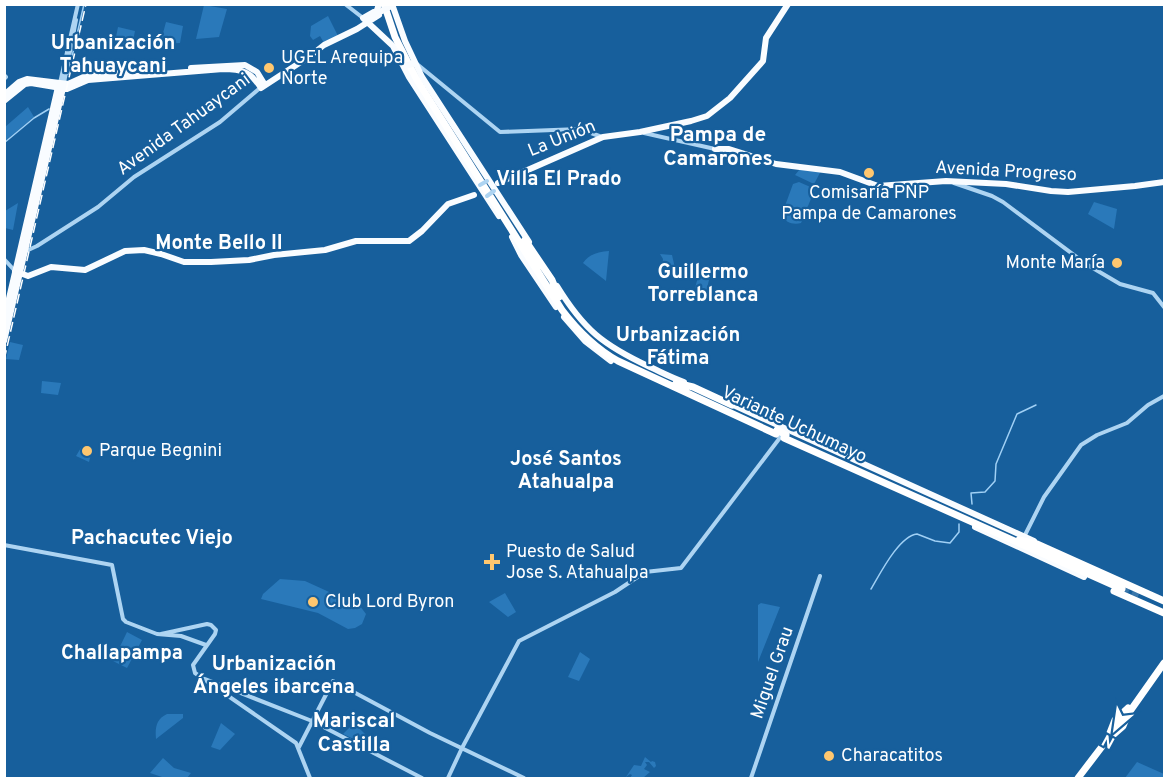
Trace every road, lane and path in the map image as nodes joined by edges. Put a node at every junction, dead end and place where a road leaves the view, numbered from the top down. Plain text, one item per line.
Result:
1 (78, 4) edge
2 (345, 4) edge
3 (379, 4) edge
4 (788, 4) edge
5 (391, 5) edge
6 (364, 22) junction
7 (408, 64) junction
8 (62, 85) junction
9 (263, 86) junction
10 (5, 98) edge
11 (640, 132) junction
12 (603, 137) junction
13 (715, 149) joint
14 (45, 152) junction
15 (950, 181) junction
16 (488, 182) junction
17 (1164, 182) edge
18 (498, 183) junction
19 (480, 186) junction
20 (494, 191) junction
21 (474, 195) junction
22 (487, 196) junction
23 (514, 240) junction
24 (525, 240) junction
25 (26, 251) junction
26 (4, 259) edge
27 (18, 273) junction
28 (550, 290) junction
29 (559, 297) junction
30 (1164, 307) edge
31 (4, 320) edge
32 (4, 341) edge
33 (676, 383) junction
34 (1164, 396) edge
35 (732, 405) junction
36 (781, 434) junction
37 (1021, 538) junction
38 (4, 545) edge
39 (1045, 555) junction
40 (820, 576) dead end
41 (1084, 577) junction
42 (1123, 589) junction
43 (1137, 595) junction
44 (1164, 607) edge
45 (161, 634) junction
46 (206, 645) junction
47 (1164, 657) edge
48 (1164, 663) edge
49 (199, 676) junction
50 (312, 721) junction
51 (1113, 723) junction
52 (1121, 728) junction
53 (1107, 740) junction
54 (299, 747) junction
55 (462, 748) junction
56 (310, 778) edge
57 (422, 778) edge
58 (448, 778) edge
59 (524, 778) edge
60 (751, 778) edge
61 (1078, 778) edge

1 - 8 street
2 - 6 street
3 - 6 main road
4 - 11 main road, La Unión
5 - 6 main road, Avenida Tahuaycani, bridge
5 - 7 main road
5 - 28 highway, Variante Uchumayo
5 - 29 highway, Variante Uchumayo
6 - 7 main road
6 - 9 main road, Avenida Tahuaycani
7 - 12 street
7 - 16 main road
7 - 19 main road, Variante Uchumayo
8 - 9 main road
8 - 10 main road
8 - 14 main road
8 - 14 main road
9 - 25 street, Avenida Tahuaycani
11 - 12 main road, La Unión
11 - 13 street
12 - 18 main road, La Unión
13 - 15 main road, Avenida Progreso
14 - 25 main road
14 - 27 main road
15 - 17 main road, Avenida Progreso
15 - 30 street
16 - 18 street, La Unión
16 - 19 street, bridge
16 - 20 main road
18 - 20 street
19 - 21 street
19 - 22 main road, Variante Uchumayo
20 - 22 street, bridge
20 - 24 main road
21 - 22 street
21 - 27 main road
22 - 23 main road, Variante Uchumayo
23 - 28 highway
23 - 36 main road, Variante Uchumayo
24 - 29 highway
24 - 35 main road
25 - 27 main road
26 - 27 street
27 - 31 main road
27 - 32 main road
28 - 36 highway, Variante Uchumayo
29 - 33 highway, Variante Uchumayo
33 - 35 highway
33 - 36 highway, Variante Uchumayo
34 - 37 street
35 - 36 main road
36 - 37 highway, Variante Uchumayo
36 - 37 main road, Variante Uchumayo
36 - 39 highway, Variante Uchumayo
36 - 41 main road, Variante Uchumayo
36 - 55 street
37 - 42 highway, Variante Uchumayo
37 - 42 highway, Variante Uchumayo
38 - 45 street
39 - 41 highway
39 - 42 highway, Variante Uchumayo
40 - 60 street, Miguel Grau
41 - 42 highway, Variante Uchumayo
42 - 43 highway, Variante Uchumayo
43 - 44 highway, Variante Uchumayo
43 - 44 highway, Variante Uchumayo
45 - 46 street
45 - 46 street
46 - 49 street
47 - 51 highway
48 - 52 highway
49 - 50 street
49 - 54 street
50 - 54 street
50 - 55 street
50 - 57 street
51 - 52 highway
51 - 53 highway
52 - 53 highway
53 - 61 highway
54 - 56 street
55 - 58 street
55 - 59 street

